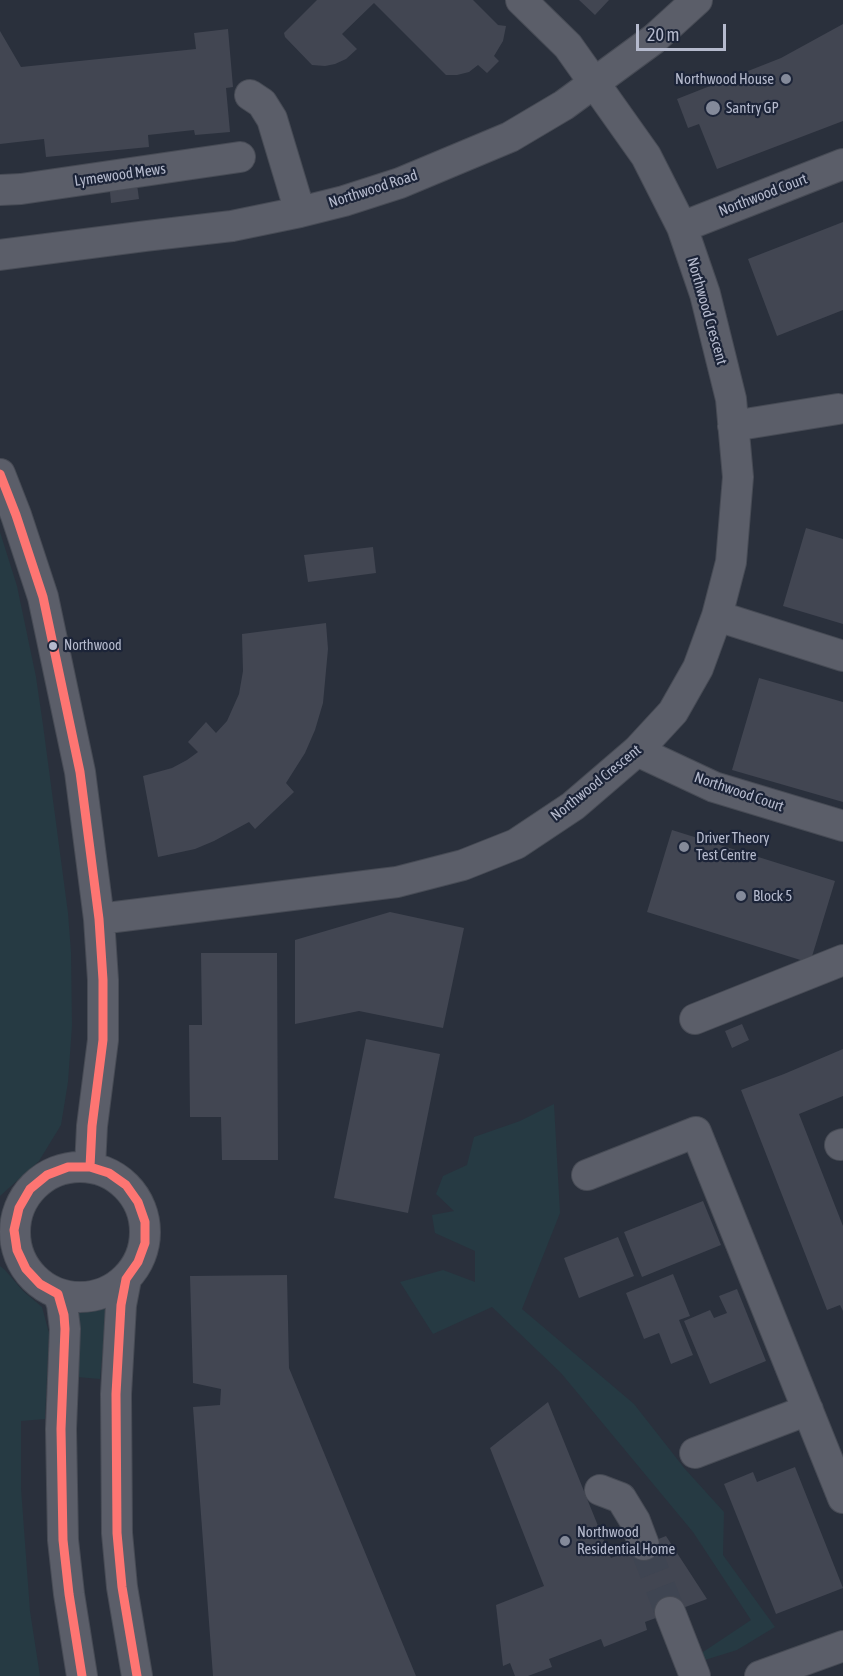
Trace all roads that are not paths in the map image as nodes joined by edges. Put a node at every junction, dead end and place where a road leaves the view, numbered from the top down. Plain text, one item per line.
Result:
1 (521, 0) edge
2 (697, 0) edge
3 (595, 83) junction
4 (250, 95) dead end
5 (240, 157) dead end
6 (843, 164) edge
7 (0, 190) edge
8 (300, 212) junction
9 (682, 227) junction
10 (0, 255) edge
11 (838, 409) dead end
12 (733, 426) junction
13 (0, 474) edge
14 (717, 616) junction
15 (843, 656) edge
16 (637, 751) junction
17 (843, 826) edge
18 (99, 919) junction
19 (843, 960) edge
20 (695, 1019) dead end
21 (90, 1167) junction
22 (587, 1175) dead end
23 (7, 1230) edge
24 (126, 1279) junction
25 (58, 1294) junction
26 (808, 1410) junction
27 (695, 1453) dead end
28 (600, 1490) dead end
29 (843, 1498) edge
30 (644, 1545) tunnel mouth
31 (670, 1612) tunnel mouth
32 (843, 1646) edge
33 (82, 1676) edge
34 (137, 1676) edge
35 (695, 1676) edge
36 (760, 1676) edge

1 - 3 street, Northwood Crescent
2 - 3 street, Northwood Road
3 - 8 street, Northwood Road
3 - 9 street, Northwood Crescent
4 - 8 street
5 - 7 street, Lymewood Mews
6 - 9 street, Northwood Court
8 - 10 street, Northwood Road
9 - 12 street, Northwood Crescent
11 - 12 street
12 - 14 street, Northwood Crescent
13 - 18 street
14 - 15 street
14 - 16 street, Northwood Crescent
16 - 17 street, Northwood Court
16 - 18 street, Northwood Crescent
18 - 21 street
19 - 20 street
21 - 23 street
21 - 24 street
22 - 26 street
23 - 25 street
24 - 25 street
24 - 34 street
25 - 33 street
26 - 27 street
26 - 29 street
28 - 30 street
31 - 35 street
32 - 36 street

